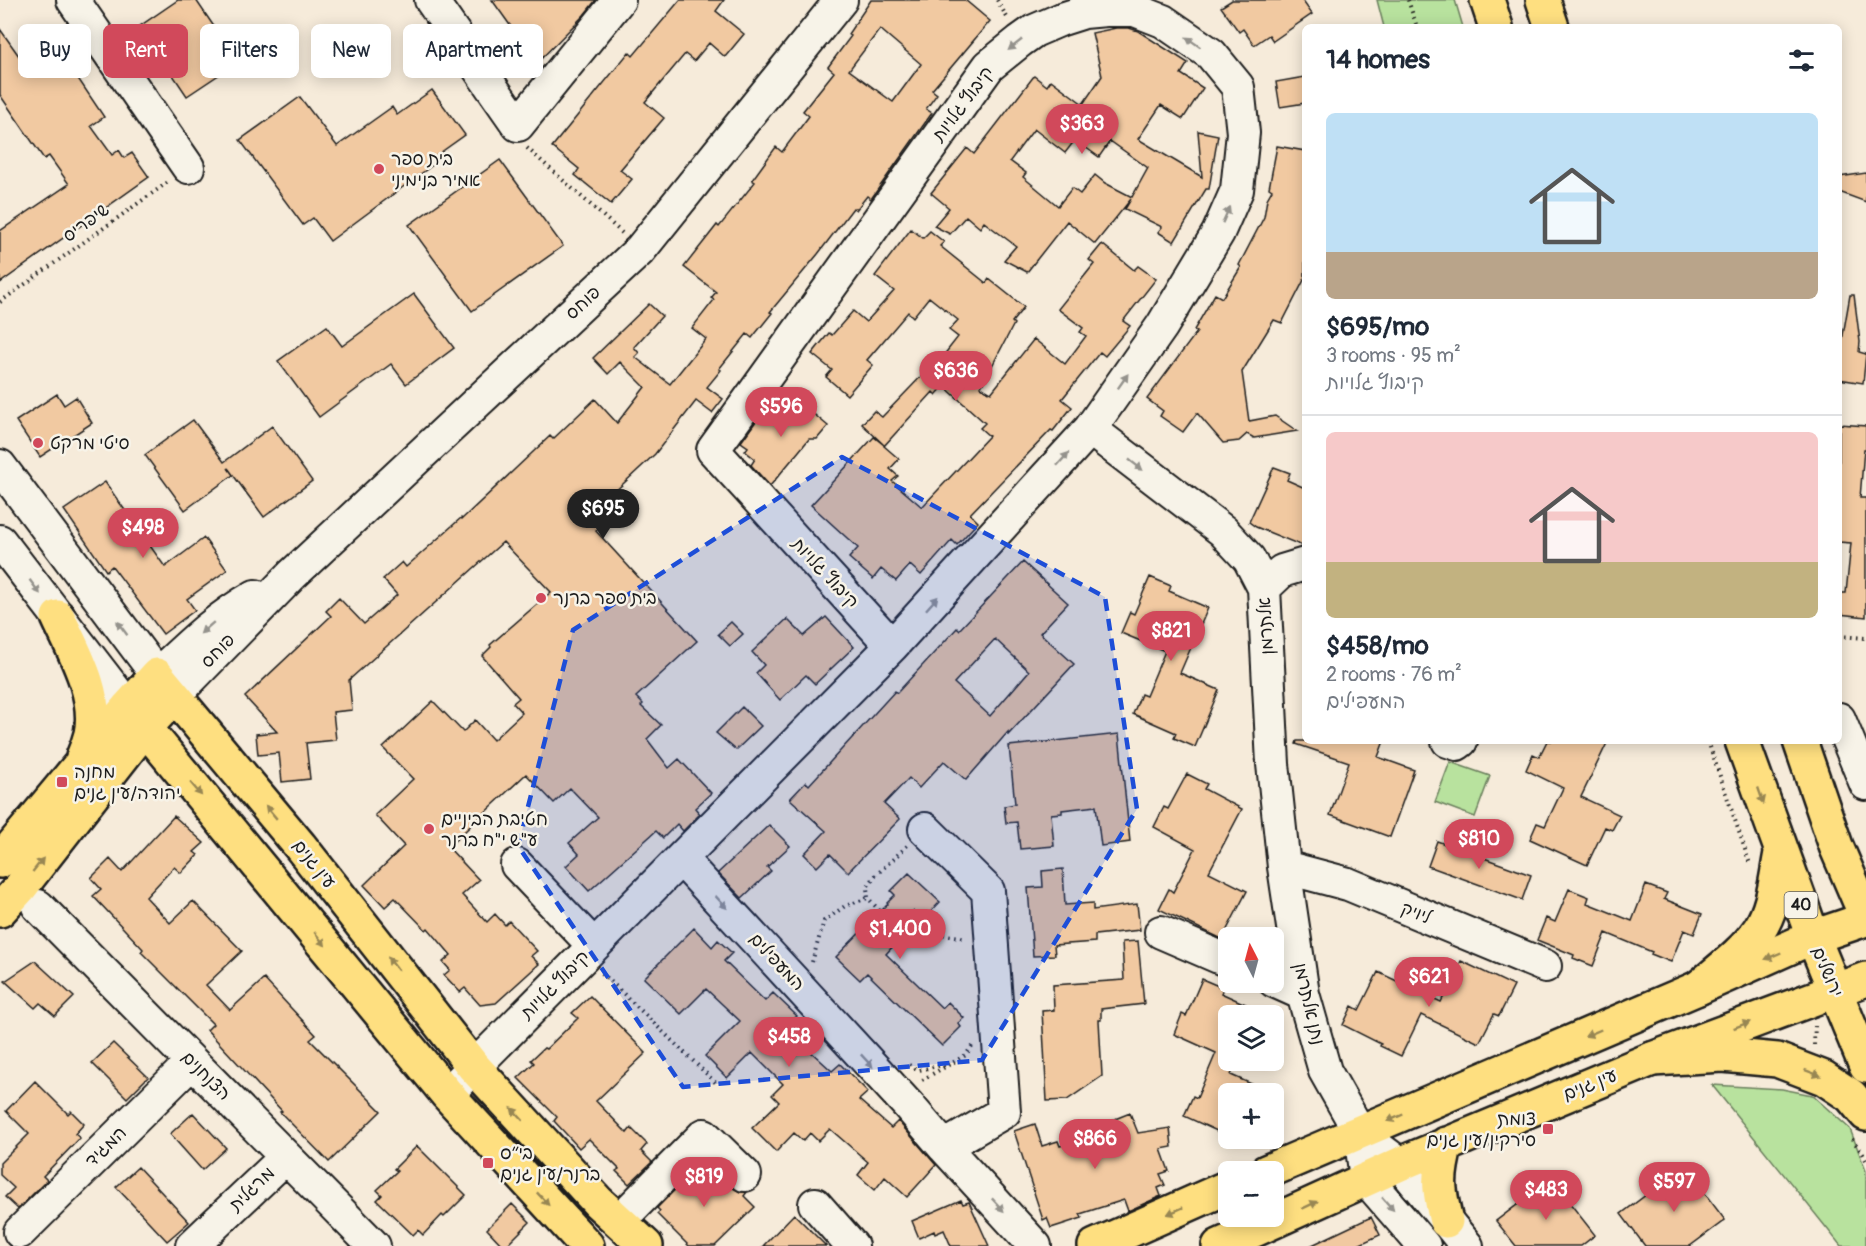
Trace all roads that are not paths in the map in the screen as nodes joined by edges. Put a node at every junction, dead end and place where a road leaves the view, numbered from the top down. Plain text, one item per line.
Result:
1 (73, 0) edge
2 (431, 0) edge
3 (619, 0) edge
4 (841, 0) edge
5 (1487, 0) edge
6 (1543, 0) edge
7 (1495, 24) edge
8 (1551, 24) edge
9 (188, 167) road end
10 (1090, 429) junction
11 (0, 466) edge
12 (0, 541) edge
13 (1302, 565) edge
14 (1264, 588) junction
15 (58, 616) junction
16 (892, 646) junction
17 (166, 686) junction
18 (137, 717) junction
19 (1842, 726) edge
20 (1743, 744) edge
21 (1801, 744) edge
22 (81, 765) junction
23 (1866, 784) edge
24 (925, 829) road end
25 (1836, 846) junction
26 (1781, 853) junction
27 (681, 859) junction
28 (0, 861) edge
29 (517, 865) dead end
30 (1284, 867) junction
31 (1866, 874) edge
32 (38, 906) dead end
33 (0, 910) edge
34 (1866, 918) edge
35 (1161, 932) dead end
36 (1813, 937) junction
37 (589, 951) junction
38 (1218, 957) edge
39 (1545, 966) dead end
40 (1866, 979) edge
41 (1284, 985) edge
42 (1698, 988) junction
43 (1835, 989) junction
44 (1303, 994) junction
45 (1652, 1059) junction
46 (192, 1062) junction
47 (473, 1066) junction
48 (1866, 1066) edge
49 (447, 1094) junction
50 (1866, 1114) edge
51 (1360, 1133) junction
52 (1446, 1144) junction
53 (944, 1147) junction
54 (286, 1157) junction
55 (1400, 1164) junction
56 (1284, 1165) edge
57 (745, 1175) dead end
58 (1366, 1179) junction
59 (1218, 1191) edge
60 (815, 1204) dead end
61 (619, 1221) junction
62 (1446, 1221) junction
63 (20, 1232) dead end
64 (192, 1246) edge
65 (374, 1246) edge
66 (586, 1246) edge
67 (646, 1246) edge
68 (852, 1246) edge
69 (1035, 1246) edge
70 (1095, 1246) edge
71 (1219, 1246) edge
72 (1424, 1246) edge
73 (1467, 1246) edge

1 - 9 street
2 - 3 street
4 - 17 street, פוחס
5 - 7 main road
6 - 8 main road
10 -> 14 street, אלתרמן
16 -> 10 street, קיבוץ גלויות
10 -> 16 street, קיבוץ גלויות
17 -> 11 street, עין גנים
12 -> 15 street
13 - 14 street
14 - 30 street, אלתרמן
15 - 18 street
15 - 22 main road
16 - 27 street, קיבוץ גלויות
17 - 18 main road, פוחס
47 -> 17 main road, עין גנים
18 - 22 main road
33 -> 18 main road
18 -> 49 main road
19 - 23 street
20 -> 26 main road, ירושלים / 40
21 - 25 main road
22 - 28 main road
24 - 53 street
25 - 31 main road
25 - 34 main road
26 - 36 main road, ירושלים / 40
26 - 42 main road
27 - 37 street, קיבוץ גלויות
27 -> 53 street, המעפילים
29 - 37 street
30 - 39 street, ליויק
30 - 44 street, נתן אלתרמן
32 - 46 street, הצנחנים
34 - 36 main road
35 - 38 street
36 -> 42 main road
36 - 43 main road, ירושלים / 40
37 - 47 street, קיבוץ גלויות
40 - 43 main road, עין גנים
41 - 44 street
42 -> 51 main road
45 -> 43 main road, עין גנים
43 - 48 main road, ירושלים / 40
44 - 51 street, נתן אלתרמן
45 -> 50 main road
45 - 52 main road, עין גנים
46 - 54 street, הצנחנים
46 - 63 street, המגיד
47 - 49 street, קיבוץ גלויות
61 -> 47 main road, עין גנים
49 -> 66 main road
51 - 55 street
51 - 56 main road
51 - 58 street
52 - 55 main road, עין גנים
52 - 62 main road
53 -> 69 street, המעפילים
54 - 64 street, מרגלית
54 - 65 street, הצנחנים
55 - 58 main road, עין גנים
55 - 62 street
57 - 61 street
71 -> 58 main road, עין גנים
58 -> 72 street
59 -> 70 main road
60 - 68 street
61 - 67 main road, עין גנים
62 - 73 street

